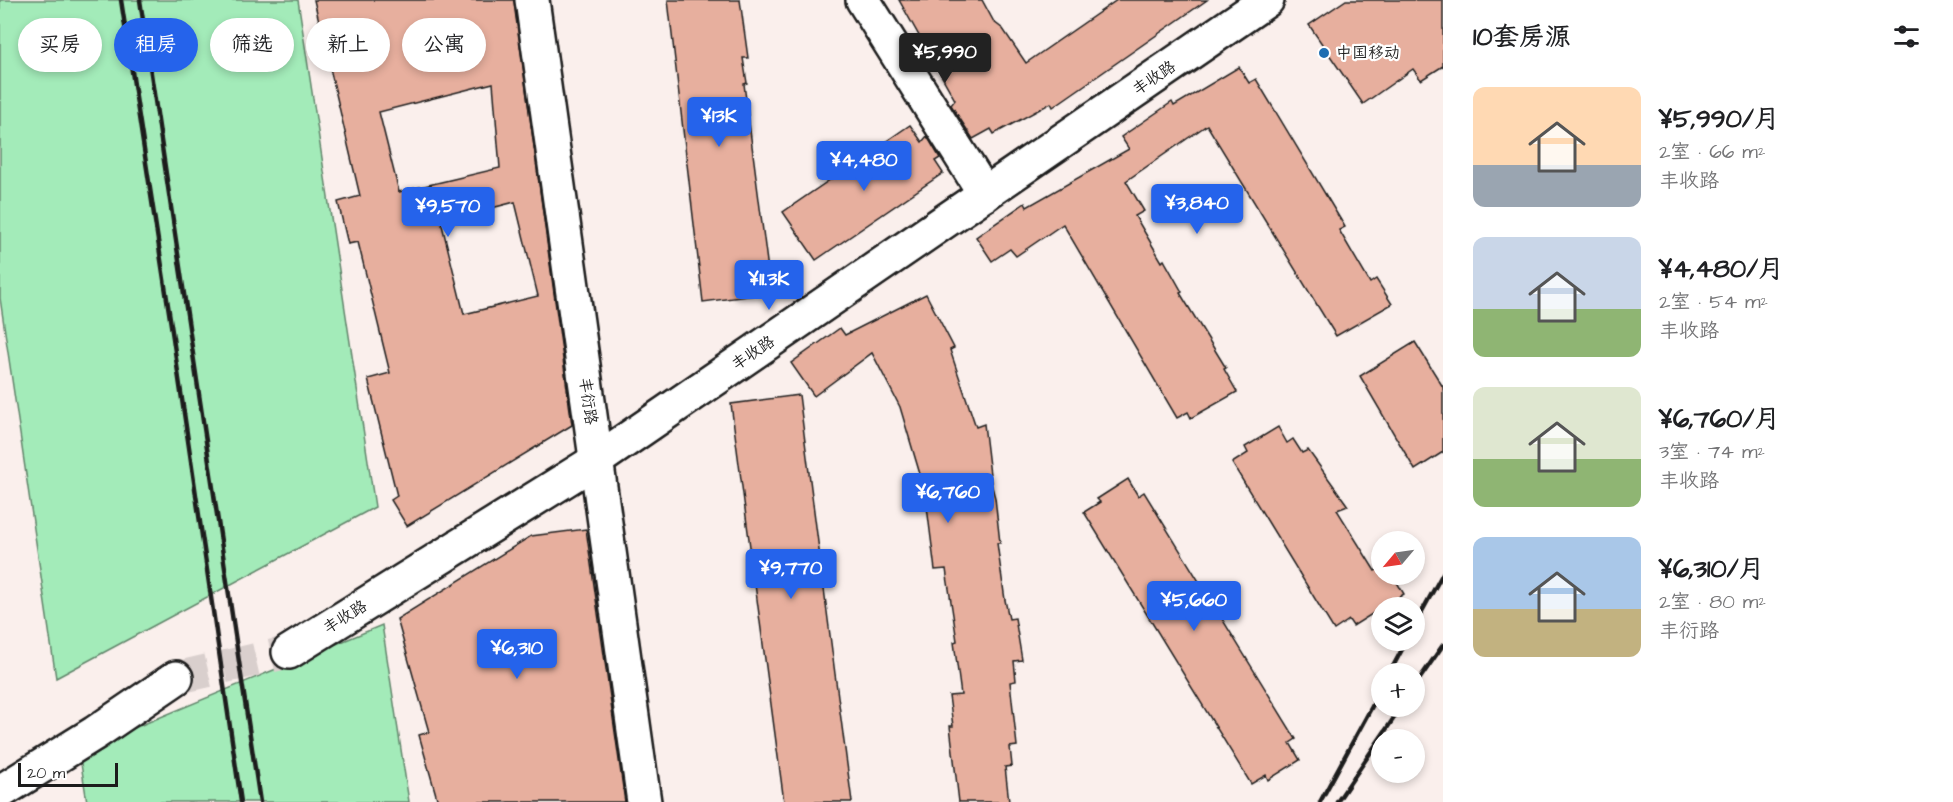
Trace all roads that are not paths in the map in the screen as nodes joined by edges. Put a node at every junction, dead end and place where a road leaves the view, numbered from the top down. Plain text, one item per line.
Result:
1 (532, 0) edge
2 (863, 0) edge
3 (1267, 0) edge
4 (985, 194) junction
5 (597, 460) junction
6 (289, 652) tunnel mouth
7 (176, 678) tunnel mouth
8 (0, 792) edge
9 (644, 802) edge

1 - 5 street, 丰衍路
2 - 4 street
3 - 4 street, 丰收路
4 - 5 street, 丰收路
5 - 6 street, 丰收路
5 - 9 street, 丰衍路
7 - 8 street

